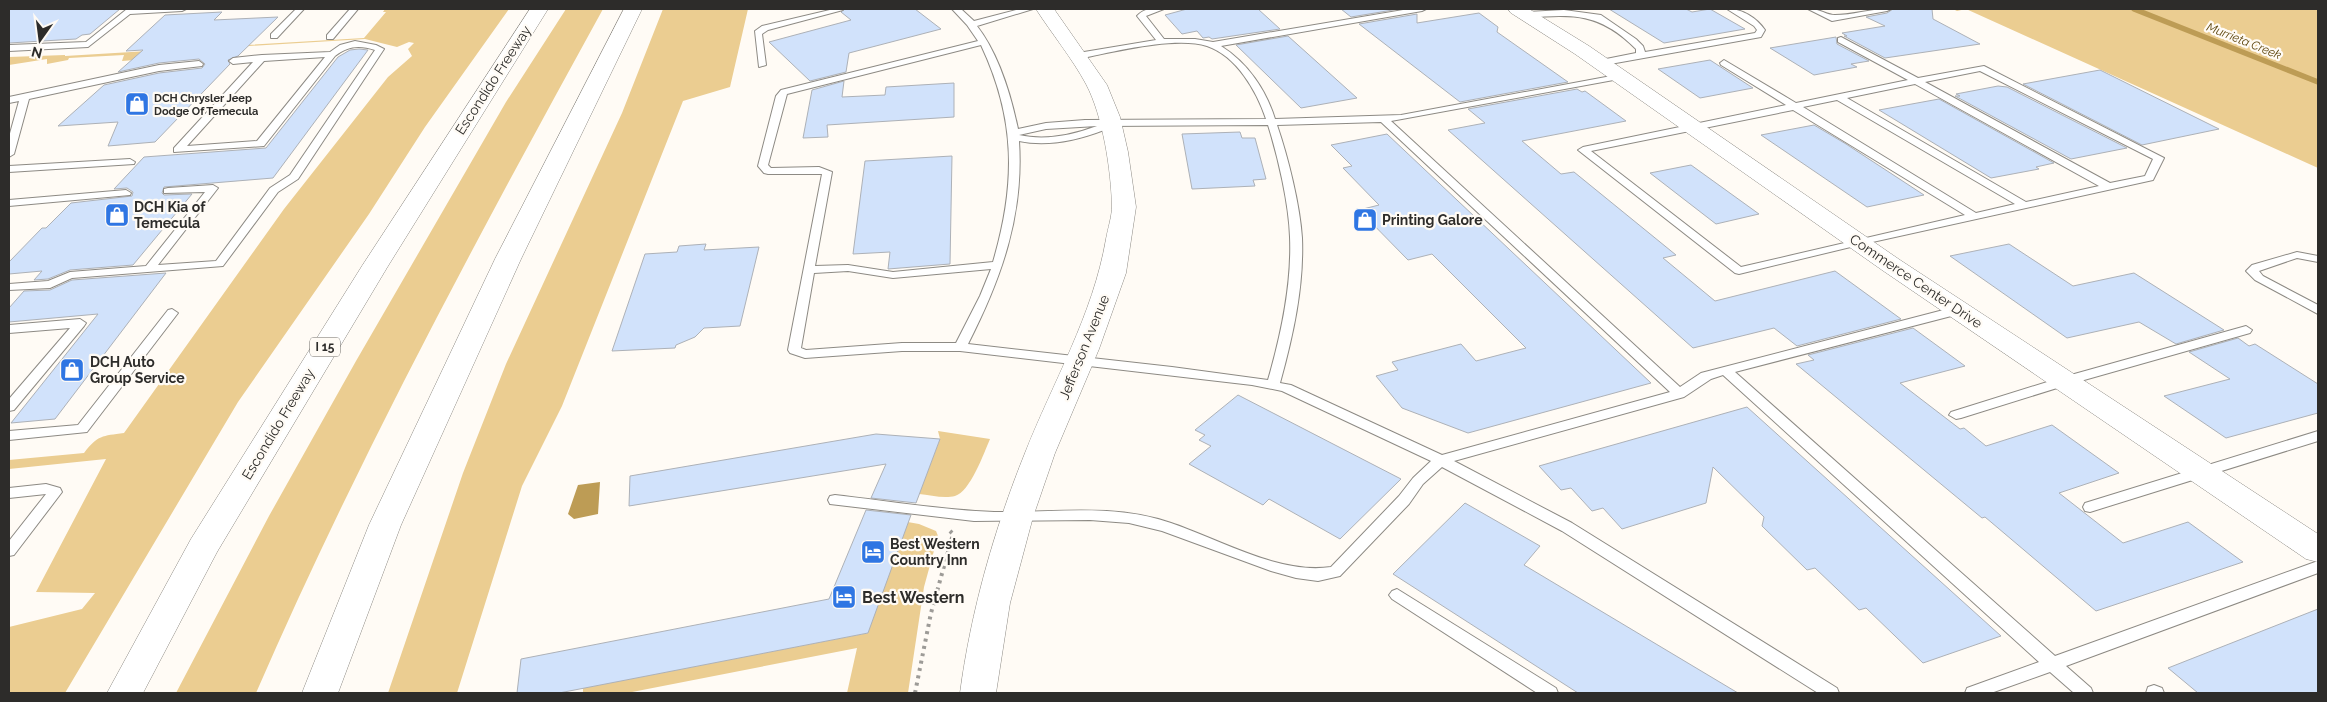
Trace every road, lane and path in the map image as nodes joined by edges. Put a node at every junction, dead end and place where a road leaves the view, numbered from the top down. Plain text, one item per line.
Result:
1 (182, 9) edge
2 (300, 9) edge
3 (354, 9) edge
4 (539, 9) edge
5 (632, 9) edge
6 (956, 9) edge
7 (1029, 9) edge
8 (1045, 9) edge
9 (1160, 9) edge
10 (1422, 9) edge
11 (1578, 9) edge
12 (1731, 9) edge
13 (1812, 9) edge
14 (1887, 9) edge
15 (130, 10) edge
16 (839, 10) dead end
17 (1522, 12) edge
18 (1564, 12) junction
19 (973, 24) junction
20 (274, 36) dead end
21 (330, 37) dead end
22 (1840, 40) dead end
23 (984, 42) junction
24 (1163, 43) junction
25 (1213, 45) junction
26 (9, 48) edge
27 (332, 54) junction
28 (1641, 55) junction
29 (1078, 56) junction
30 (262, 58) junction
31 (233, 61) dead end
32 (1724, 63) dead end
33 (199, 64) dead end
34 (762, 65) dead end
35 (1609, 70) junction
36 (1916, 81) junction
37 (25, 96) junction
38 (1838, 97) junction
39 (9, 100) edge
40 (1794, 106) junction
41 (1383, 119) junction
42 (1273, 123) junction
43 (1110, 124) junction
44 (1691, 126) junction
45 (1013, 135) junction
46 (9, 154) edge
47 (130, 162) dead end
48 (9, 169) edge
49 (2109, 187) junction
50 (168, 191) dead end
51 (126, 193) dead end
52 (10, 203) edge
53 (2026, 206) junction
54 (1975, 216) junction
55 (1859, 242) junction
56 (2318, 259) edge
57 (998, 266) junction
58 (149, 269) junction
59 (809, 270) junction
60 (9, 287) edge
61 (1958, 310) junction
62 (2318, 310) edge
63 (172, 314) dead end
64 (9, 329) edge
65 (2246, 330) dead end
66 (960, 347) junction
67 (1080, 360) junction
68 (1726, 371) junction
69 (2065, 381) junction
70 (1273, 385) junction
71 (1679, 394) junction
72 (9, 407) edge
73 (1956, 415) dead end
74 (9, 436) edge
75 (2318, 436) edge
76 (1441, 460) junction
77 (2200, 472) junction
78 (9, 492) edge
79 (836, 500) dead end
80 (2090, 507) dead end
81 (1017, 517) junction
82 (944, 529) dead end
83 (2318, 550) edge
84 (9, 551) edge
85 (2318, 567) edge
86 (1397, 595) dead end
87 (2053, 666) junction
88 (126, 693) edge
89 (320, 693) edge
90 (915, 693) edge
91 (978, 693) edge
92 (1550, 693) edge
93 (1831, 693) edge
94 (1973, 693) edge
95 (2085, 693) edge

1 - 15 lane
2 - 20 lane
3 - 21 lane
4 - 88 main road, Escondido Freeway / I 15
5 - 89 main road
6 - 19 lane
7 - 19 lane
8 - 29 main road, Jefferson Avenue
9 - 24 lane
10 - 25 lane
11 - 18 lane
12 - 28 lane
13 - 14 lane
15 - 26 lane
16 - 34 lane
17 - 18 lane
17 - 35 main road, Commerce Center Drive
18 - 28 lane
19 - 23 lane
22 - 36 lane
23 - 45 lane
23 - 59 lane
24 - 25 lane
24 - 29 lane
25 - 42 lane
27 - 30 lane
27 - 30 lane
27 - 58 lane
28 - 35 lane
29 - 43 main road, Jefferson Avenue
30 - 31 lane
32 - 40 lane
33 - 37 lane
35 - 41 lane
35 - 44 main road, Commerce Center Drive
36 - 38 lane
36 - 49 lane
36 - 49 lane
37 - 39 lane
37 - 46 lane
38 - 40 lane
38 - 53 lane
40 - 44 lane
40 - 54 lane
41 - 42 lane
41 - 71 lane
42 - 43 lane
42 - 70 lane
43 - 45 lane
43 - 67 main road, Jefferson Avenue
44 - 55 main road, Commerce Center Drive
44 - 55 lane
45 - 57 lane
47 - 48 lane
49 - 53 lane
50 - 58 lane
51 - 52 lane
53 - 54 lane
54 - 55 lane
55 - 61 main road, Commerce Center Drive
56 - 62 lane
57 - 59 lane
57 - 66 lane
58 - 60 lane
59 - 66 lane
61 - 68 lane
61 - 69 main road, Commerce Center Drive
63 - 74 lane
64 - 72 lane
65 - 69 lane
66 - 67 lane
67 - 70 lane
67 - 81 main road, Jefferson Avenue
68 - 71 lane
68 - 87 lane
69 - 73 lane
69 - 77 main road, Commerce Center Drive
70 - 76 lane
71 - 76 lane
75 - 77 lane
76 - 81 lane
76 - 93 lane
77 - 80 lane
77 - 83 main road, Commerce Center Drive
78 - 84 lane
79 - 81 lane
81 - 91 main road, Jefferson Avenue
82 - 90 path
85 - 87 lane
86 - 92 lane
87 - 94 lane
87 - 95 lane

